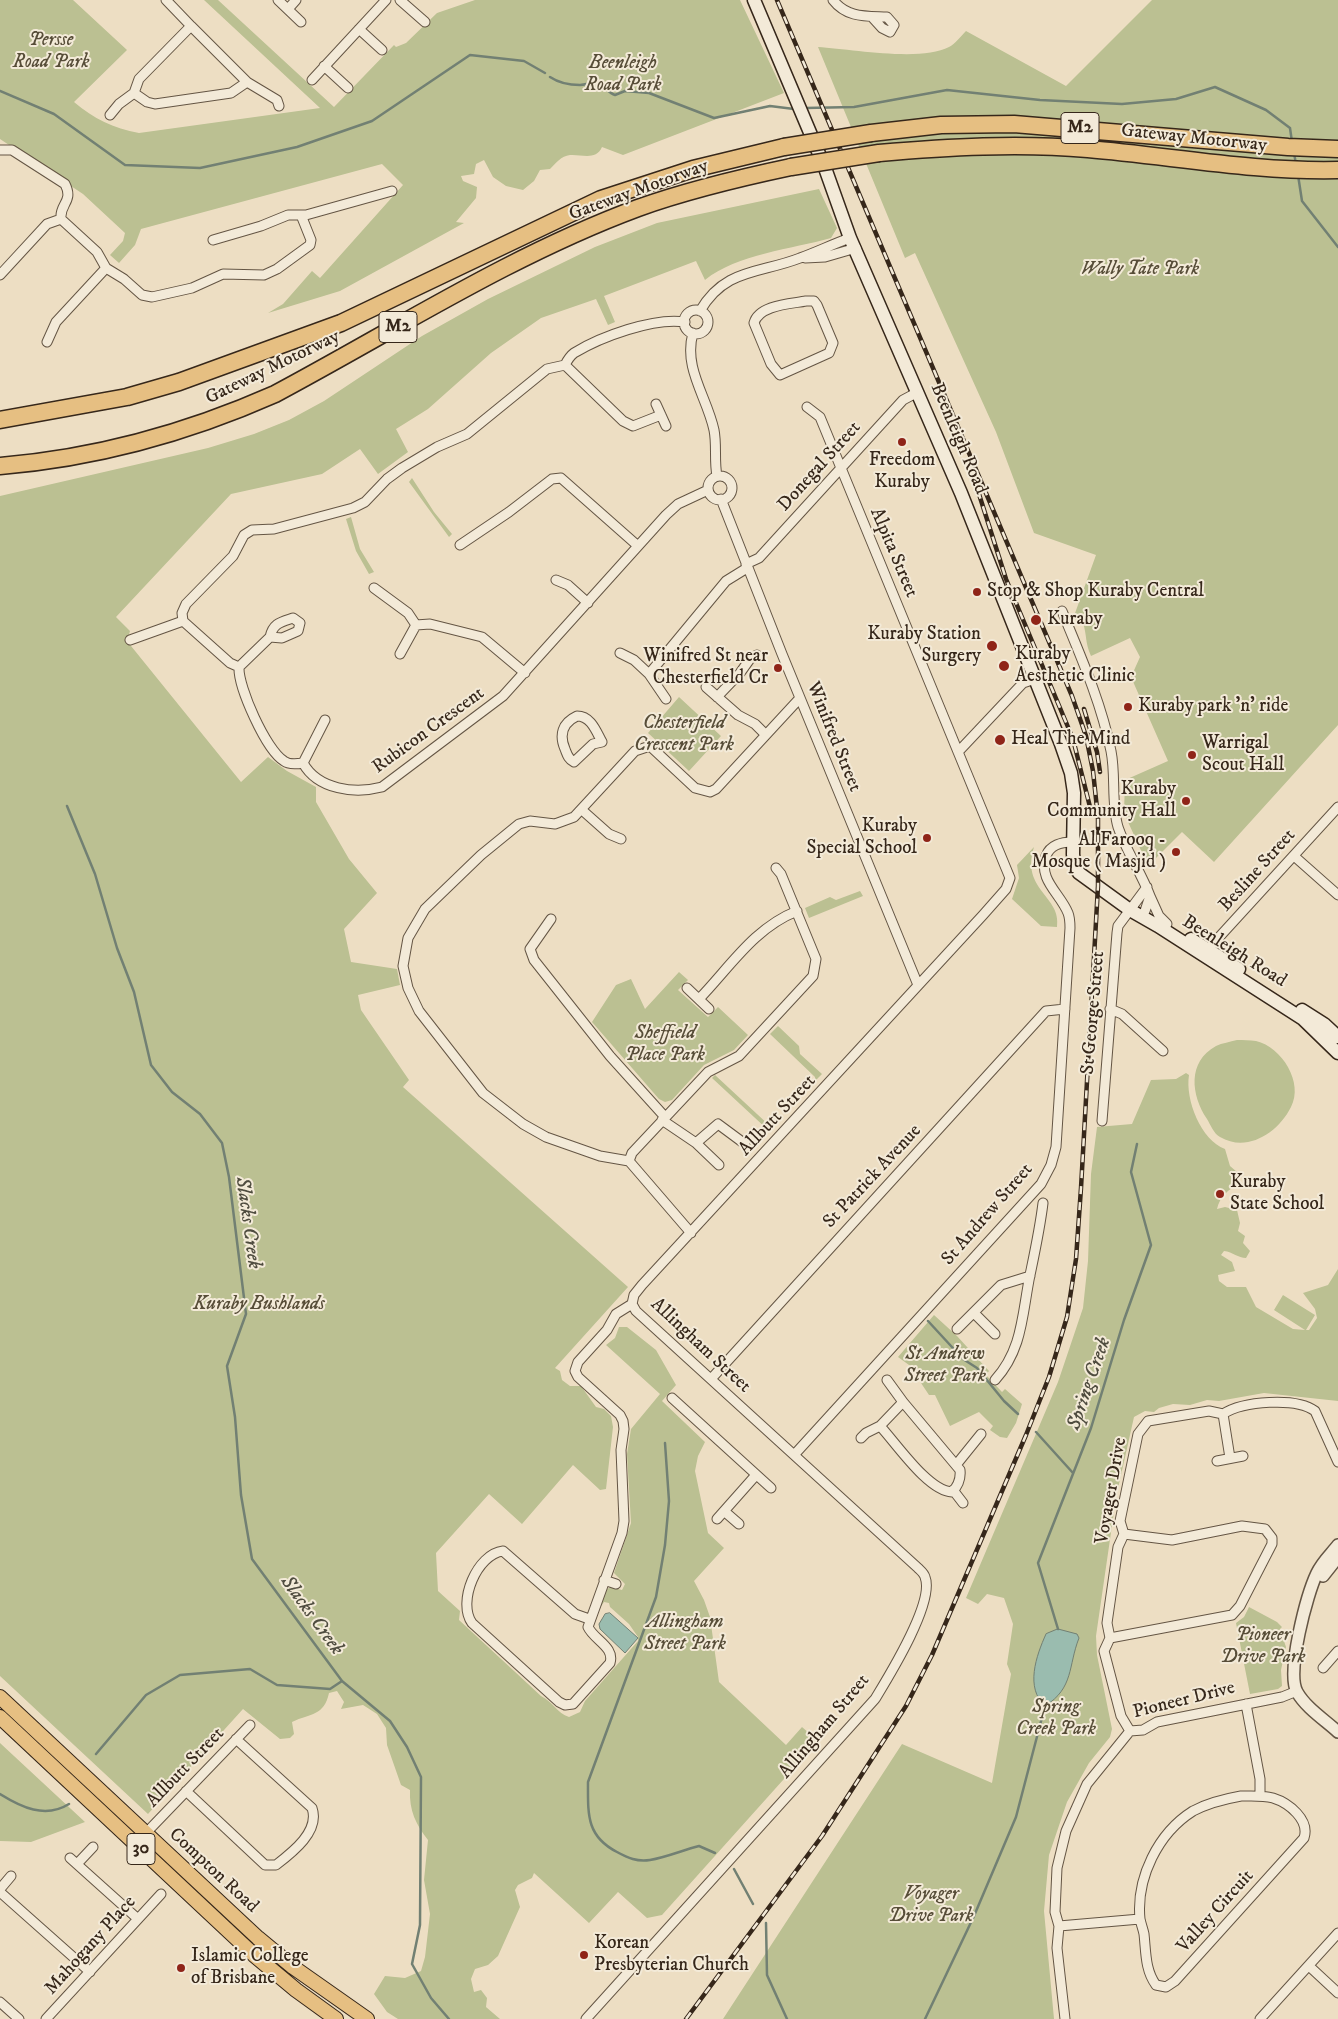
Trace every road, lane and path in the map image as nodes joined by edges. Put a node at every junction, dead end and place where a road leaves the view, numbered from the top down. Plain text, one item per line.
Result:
1 (166, 0) edge
2 (278, 0) edge
3 (296, 0) edge
4 (386, 0) edge
5 (400, 0) edge
6 (754, 0) edge
7 (833, 0) edge
8 (288, 9) junction
9 (872, 17) dead end
10 (301, 22) dead end
11 (425, 22) dead end
12 (191, 26) junction
13 (359, 29) junction
14 (382, 50) dead end
15 (324, 66) junction
16 (312, 80) dead end
17 (247, 82) junction
18 (348, 88) dead end
19 (134, 93) junction
20 (280, 106) dead end
21 (110, 115) dead end
22 (1338, 148) edge
23 (0, 150) edge
24 (1338, 170) edge
25 (392, 192) dead end
26 (302, 215) junction
27 (61, 219) junction
28 (213, 240) dead end
29 (853, 243) junction
30 (106, 268) junction
31 (0, 275) edge
32 (700, 311) junction
33 (685, 322) junction
34 (693, 333) junction
35 (47, 342) dead end
36 (565, 365) junction
37 (780, 375) joint
38 (918, 392) junction
39 (656, 404) dead end
40 (807, 406) dead end
41 (661, 415) junction
42 (0, 420) edge
43 (666, 426) dead end
44 (0, 466) edge
45 (840, 469) junction
46 (717, 476) junction
47 (708, 490) junction
48 (721, 499) junction
49 (460, 545) dead end
50 (638, 546) junction
51 (747, 566) junction
52 (556, 580) dead end
53 (374, 588) dead end
54 (588, 603) junction
55 (1062, 611) dead end
56 (183, 621) junction
57 (416, 625) junction
58 (270, 637) dead end
59 (130, 640) dead end
60 (620, 653) dead end
61 (400, 654) dead end
62 (757, 655) dead end
63 (239, 667) junction
64 (525, 673) junction
65 (649, 674) junction
66 (1035, 679) junction
67 (706, 688) dead end
68 (717, 697) junction
69 (800, 698) junction
70 (666, 699) dead end
71 (325, 720) dead end
72 (765, 734) junction
73 (593, 744) joint
74 (958, 752) junction
75 (303, 763) junction
76 (1338, 807) edge
77 (582, 810) junction
78 (621, 839) dead end
79 (1072, 842) junction
80 (1294, 856) junction
81 (776, 868) dead end
82 (1009, 883) joint
83 (1148, 892) junction
84 (1338, 895) edge
85 (1136, 909) junction
86 (797, 911) junction
87 (552, 919) dead end
88 (1167, 924) junction
89 (1207, 954) junction
90 (918, 985) junction
91 (687, 988) dead end
92 (699, 999) junction
93 (709, 1009) dead end
94 (1065, 1009) junction
95 (1110, 1009) junction
96 (1338, 1037) edge
97 (1163, 1051) dead end
98 (1338, 1053) edge
99 (663, 1118) junction
100 (1102, 1121) dead end
101 (696, 1144) junction
102 (745, 1144) dead end
103 (629, 1162) junction
104 (719, 1165) dead end
105 (1043, 1203) dead end
106 (691, 1233) junction
107 (1030, 1276) junction
108 (632, 1304) junction
109 (974, 1313) junction
110 (957, 1329) dead end
111 (995, 1334) dead end
112 (711, 1379) junction
113 (887, 1380) dead end
114 (995, 1380) dead end
115 (672, 1398) dead end
116 (903, 1402) junction
117 (1223, 1414) junction
118 (880, 1426) junction
119 (981, 1434) dead end
120 (862, 1438) dead end
121 (794, 1455) junction
122 (1243, 1456) dead end
123 (1230, 1458) junction
124 (1217, 1461) dead end
125 (1338, 1462) edge
126 (956, 1465) junction
127 (756, 1475) junction
128 (771, 1488) dead end
129 (953, 1490) junction
130 (963, 1504) dead end
131 (724, 1511) junction
132 (716, 1519) dead end
133 (739, 1524) dead end
134 (1124, 1534) junction
135 (1338, 1545) edge
136 (1338, 1557) edge
137 (604, 1580) junction
138 (616, 1584) dead end
139 (1313, 1586) junction
140 (589, 1619) junction
141 (1110, 1638) junction
142 (1338, 1651) edge
143 (1323, 1668) dead end
144 (1296, 1691) junction
145 (0, 1697) edge
146 (1246, 1704) junction
147 (0, 1717) edge
148 (250, 1725) dead end
149 (1130, 1731) junction
150 (1338, 1732) edge
151 (236, 1739) junction
152 (186, 1791) junction
153 (1260, 1796) junction
154 (146, 1833) junction
155 (94, 1847) dead end
156 (11, 1876) dead end
157 (0, 1891) edge
158 (160, 1894) dead end
159 (138, 1919) junction
160 (1140, 1919) junction
161 (1058, 1926) junction
162 (1338, 1934) edge
163 (1309, 1966) junction
164 (90, 1972) junction
165 (1338, 1993) edge
166 (0, 2002) edge
167 (19, 2019) edge
168 (46, 2019) edge
169 (336, 2019) edge
170 (367, 2019) edge
171 (586, 2019) edge
172 (1065, 2019) edge
173 (1260, 2019) edge

1 - 12 street
2 - 8 street
3 - 8 street
4 - 13 street
5 - 11 street
6 - 29 main road, Beenleigh Road
7 - 9 street
8 - 10 street
12 - 17 street
12 - 19 street
13 - 14 street
13 - 15 street
15 - 16 street
15 - 18 street
17 - 19 street
17 - 20 street
19 - 21 street
22 - 42 highway, Gateway Motorway / M2, bridge
23 - 27 street
24 - 44 highway, Gateway Motorway / M2, bridge
25 - 26 street
26 - 28 street
26 - 30 street
27 - 30 street
27 - 31 street
29 - 32 street
29 - 38 main road, Beenleigh Road
30 - 35 street
32 - 33 street
32 - 34 street
33 - 34 street
33 - 36 street
34 - 46 street
36 - 41 street
36 - 56 street
37 - 37 street
38 - 45 street, Donegal Street
38 - 66 main road, Beenleigh Road
39 - 41 street
40 - 45 street, Alpita Street
41 - 43 street
45 - 51 street, Donegal Street
45 - 74 street, Alpita Street
46 - 47 street
46 - 48 street
47 - 48 street
47 - 50 street, Rubicon Crescent
48 - 51 street, Winifred Street
49 - 50 street
50 - 54 street, Rubicon Crescent
51 - 65 street, Donegal Street
51 - 69 street, Winifred Street
52 - 54 street
53 - 57 street
54 - 64 street, Rubicon Crescent
55 - 83 street
56 - 59 street
56 - 63 street
57 - 61 street
57 - 64 street
58 - 63 street
60 - 65 street
62 - 68 street
63 - 75 street, Rubicon Crescent
64 - 75 street, Rubicon Crescent
65 - 70 street
66 - 74 street
66 - 79 main road, Beenleigh Road
67 - 68 street
68 - 72 street
69 - 72 street
69 - 90 street, Winifred Street
71 - 75 street
72 - 77 street
73 - 73 street
74 - 82 street, Alpita Street
76 - 80 street, Besline Street
77 - 78 street
77 - 103 street
79 - 85 main road, Beenleigh Road
79 - 94 street, St Andrew Street
80 - 84 street
80 - 89 street, Besline Street
81 - 86 street
82 - 90 street, Allbutt Street
83 - 85 street, St George Street
83 - 88 street
85 - 88 main road, Beenleigh Road
85 - 89 main road, Beenleigh Road
85 - 95 street, St George Street
86 - 92 street
86 - 99 street
87 - 99 street
88 - 89 main road, Beenleigh Road
89 - 96 main road, Beenleigh Road
89 - 98 main road, Beenleigh Road
90 - 106 street, Allbutt Street
91 - 92 street
92 - 93 street
94 - 112 street, St Patrick Avenue
94 - 121 street, St Andrew Street
95 - 97 street
95 - 100 street, St George Street
99 - 101 street
99 - 103 street
101 - 102 street
101 - 104 street
103 - 106 street
105 - 107 street
106 - 108 street, Allbutt Street
107 - 109 street
107 - 114 street
108 - 112 street, Allingham Street
108 - 137 street, Allbutt Street
109 - 110 street
109 - 111 street
112 - 121 street, Allingham Street
113 - 116 street
115 - 127 street
116 - 118 street
116 - 126 street
117 - 123 street
117 - 125 street, Voyager Drive
117 - 134 street, Voyager Drive
118 - 120 street
118 - 129 street
119 - 126 street
121 - 171 street, Allingham Street
122 - 123 street
123 - 124 street
126 - 129 street
127 - 128 street
127 - 131 street
129 - 130 street
131 - 132 street
131 - 133 street
134 - 141 street, Voyager Drive
134 - 141 street
135 - 139 street
136 - 139 street
137 - 138 street
137 - 140 street
139 - 144 street
140 - 140 street
141 - 149 street, Voyager Drive
142 - 143 street
144 - 146 street, Pioneer Drive
144 - 150 street
145 - 154 main road, Compton Road / 30
146 - 149 street, Pioneer Drive
146 - 153 street
147 - 169 main road, Compton Road / 30
148 - 151 street, Allbutt Street
149 - 161 street, Pioneer Drive
151 - 152 street, Allbutt Street
151 - 152 street
152 - 154 street, Allbutt Street
153 - 160 street, Valley Circuit
153 - 160 street, Valley Circuit
154 - 170 main road, Compton Road / 30
155 - 159 street
156 - 157 street
157 - 164 street
158 - 159 street, Mahogany Place
159 - 164 street, Mahogany Place
160 - 161 street
161 - 172 street, Pioneer Drive
162 - 163 street
163 - 165 street
163 - 173 street
164 - 168 street, Mahogany Place
166 - 167 street

